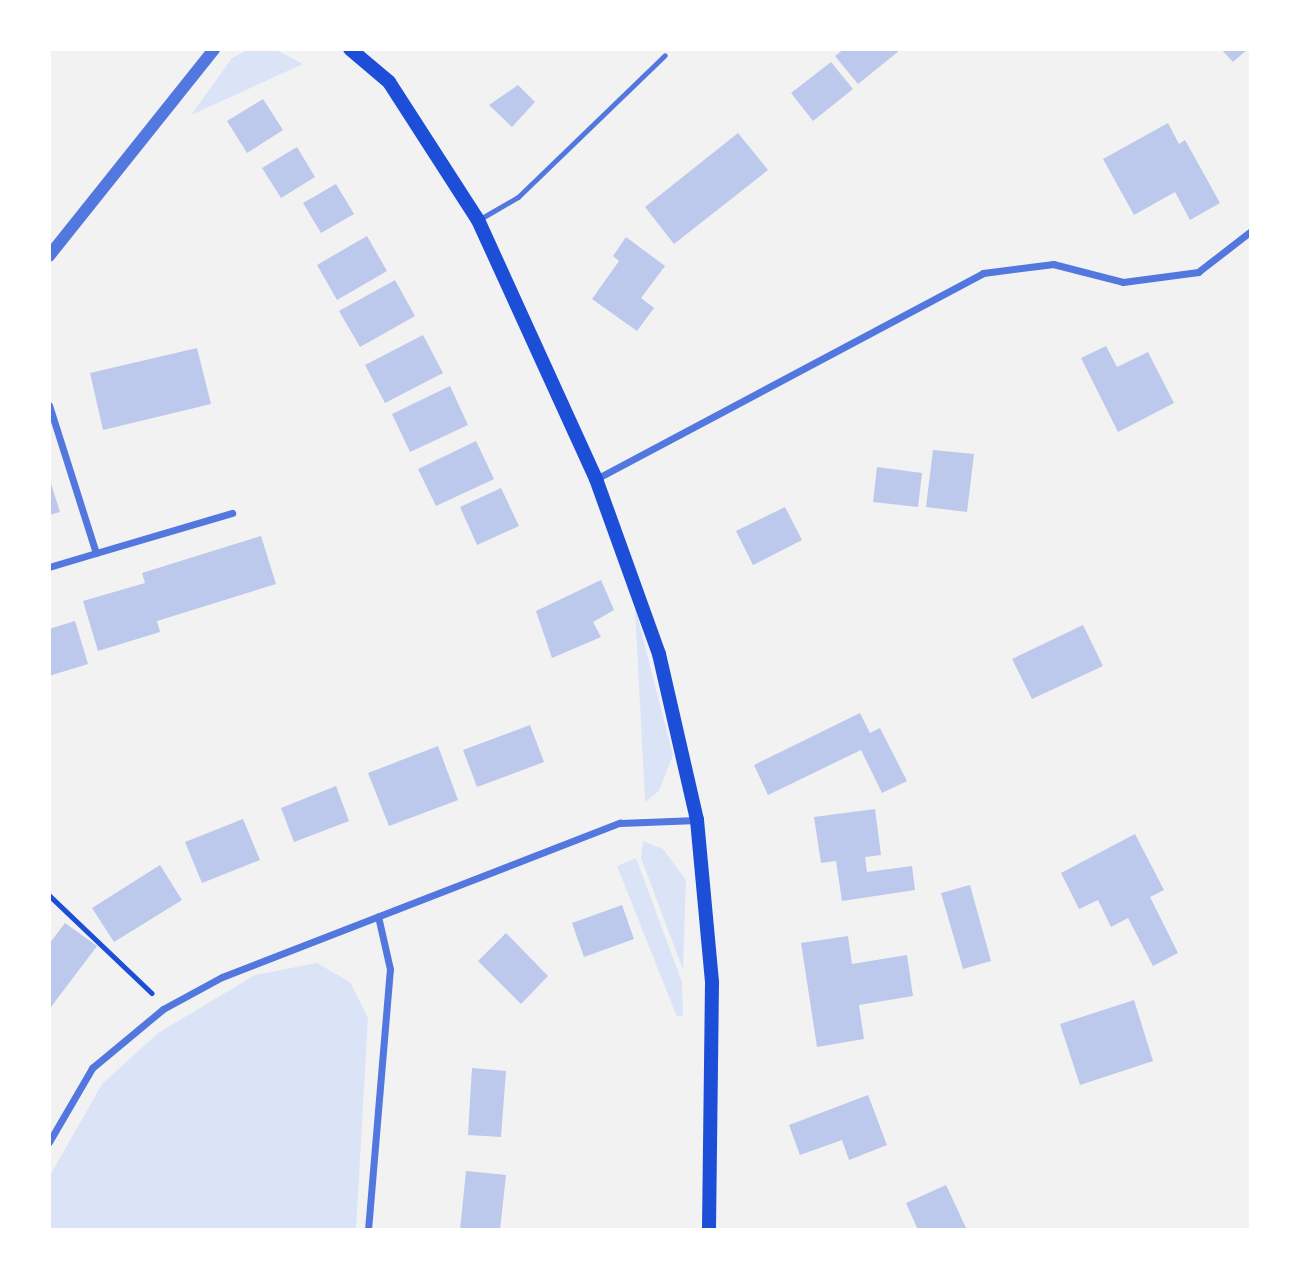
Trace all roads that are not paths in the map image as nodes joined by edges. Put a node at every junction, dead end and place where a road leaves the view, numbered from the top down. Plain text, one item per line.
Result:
1 (214, 49) edge
2 (350, 49) edge
3 (665, 55) dead end
4 (478, 220) junction
5 (1251, 231) edge
6 (49, 256) edge
7 (49, 405) edge
8 (596, 479) junction
9 (232, 513) dead end
10 (96, 553) junction
11 (49, 567) edge
12 (697, 820) junction
13 (378, 916) junction
14 (49, 1142) edge
15 (368, 1230) edge
16 (709, 1230) edge

1 - 6 street
2 - 4 main road
3 - 4 lane
4 - 8 main road
5 - 8 street
7 - 10 street
8 - 12 main road
9 - 10 street
10 - 11 street
12 - 13 street
12 - 16 main road
13 - 14 street
13 - 15 street

